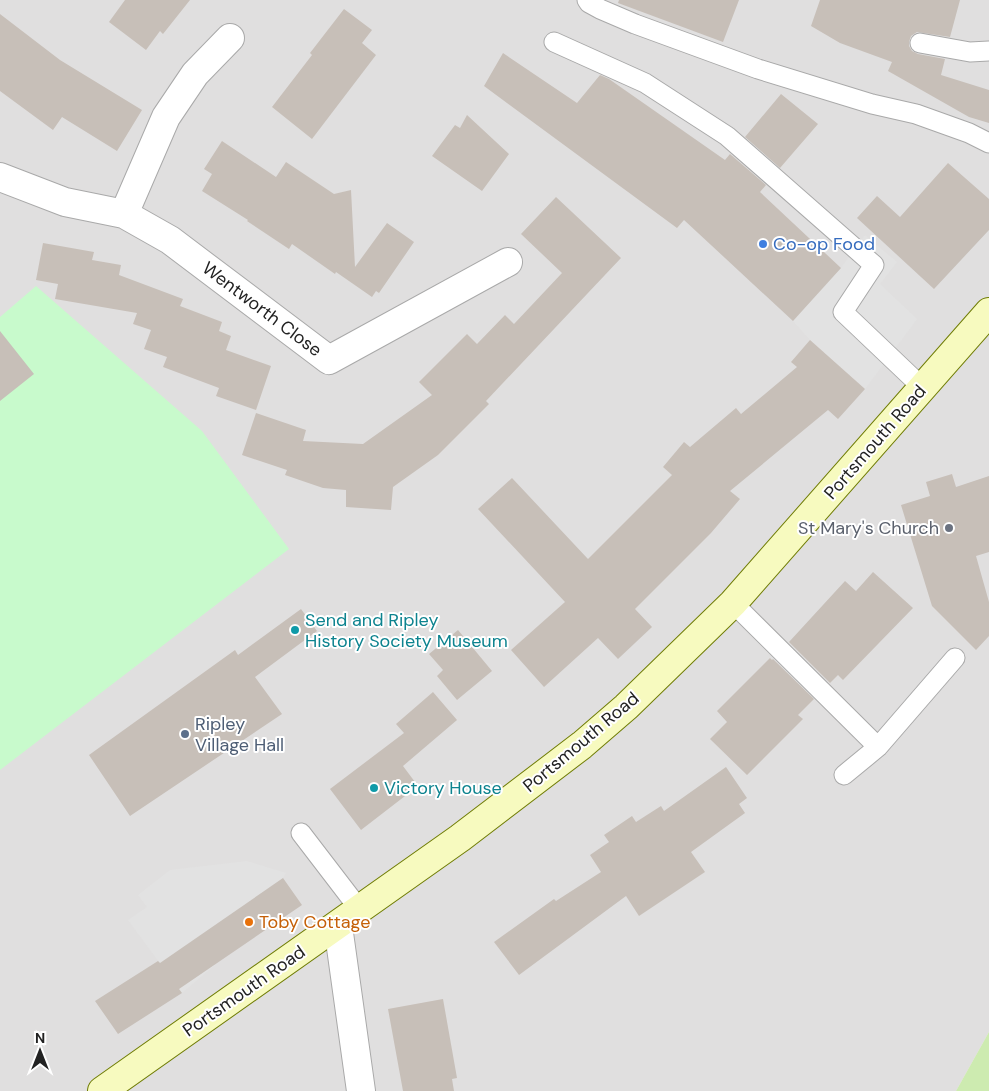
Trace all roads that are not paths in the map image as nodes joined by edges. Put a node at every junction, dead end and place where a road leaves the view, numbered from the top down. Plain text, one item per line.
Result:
1 (587, 0) edge
2 (230, 38) dead end
3 (554, 42) dead end
4 (920, 43) dead end
5 (989, 51) edge
6 (989, 143) edge
7 (0, 177) edge
8 (124, 214) junction
9 (508, 262) dead end
10 (989, 312) edge
11 (923, 388) junction
12 (732, 603) junction
13 (955, 658) dead end
14 (878, 747) junction
15 (844, 775) dead end
16 (301, 833) dead end
17 (360, 910) junction
18 (338, 926) junction
19 (102, 1091) edge
20 (362, 1091) edge

1 - 6 lane
2 - 8 street
3 - 11 lane
4 - 5 lane
7 - 8 street, Wentworth Close
8 - 9 street, Wentworth Close
10 - 11 main road, Portsmouth Road
11 - 12 main road, Portsmouth Road
12 - 14 lane
12 - 17 main road, Portsmouth Road
13 - 14 lane
14 - 15 lane
16 - 17 lane
17 - 18 main road, Portsmouth Road
18 - 19 main road, Portsmouth Road
18 - 20 street

